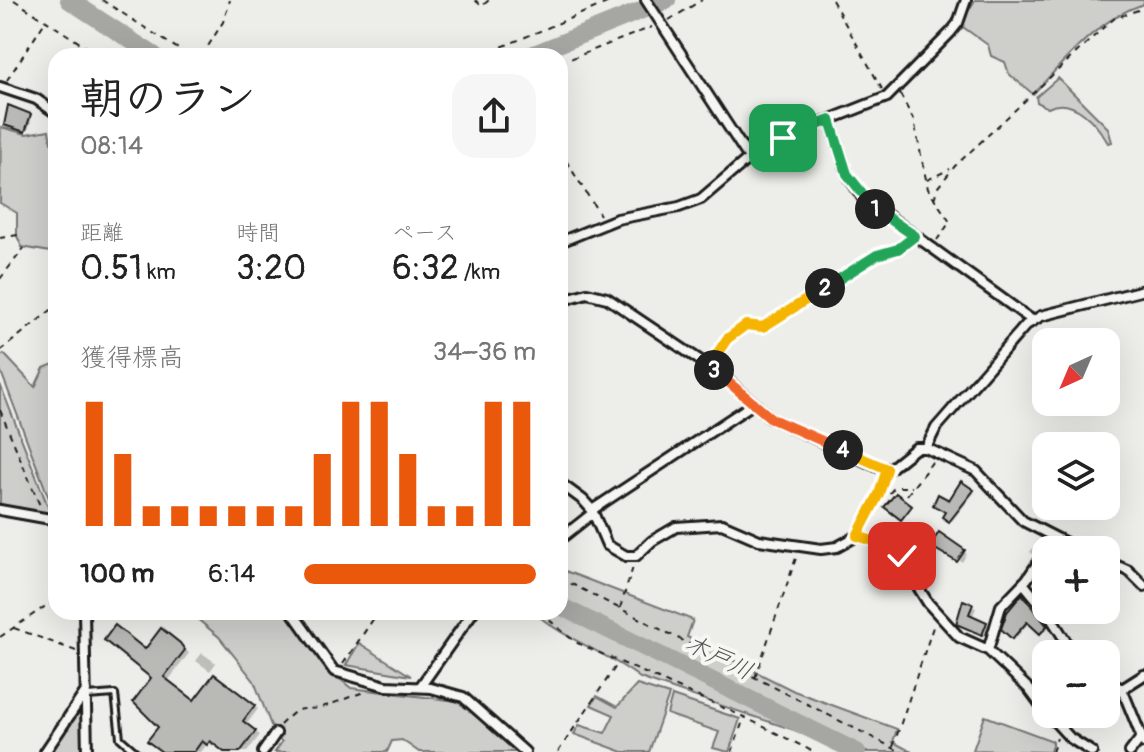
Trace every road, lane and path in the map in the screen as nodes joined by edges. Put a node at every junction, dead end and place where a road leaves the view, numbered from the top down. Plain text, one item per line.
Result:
1 (14, 0) edge
2 (102, 0) edge
3 (230, 0) edge
4 (475, 0) edge
5 (489, 0) edge
6 (614, 0) edge
7 (646, 0) edge
8 (702, 0) edge
9 (832, 0) edge
10 (966, 0) edge
11 (1144, 8) edge
12 (46, 21) junction
13 (661, 24) junction
14 (88, 48) edge
15 (177, 48) edge
16 (207, 48) edge
17 (499, 48) edge
18 (568, 60) edge
19 (1, 87) edge
20 (897, 88) junction
21 (887, 97) junction
22 (48, 107) edge
23 (830, 120) junction
24 (749, 158) junction
25 (568, 164) edge
26 (955, 166) junction
27 (926, 180) junction
28 (934, 199) junction
29 (605, 223) junction
30 (18, 235) dead end
31 (915, 236) junction
32 (0, 238) edge
33 (568, 239) edge
34 (931, 247) junction
35 (24, 248) dead end
36 (0, 279) edge
37 (1144, 290) edge
38 (568, 299) edge
39 (48, 312) edge
40 (1033, 321) junction
41 (0, 351) edge
42 (709, 366) junction
43 (753, 404) junction
44 (0, 410) edge
45 (926, 448) junction
46 (938, 453) junction
47 (887, 469) junction
48 (914, 487) junction
49 (568, 490) edge
50 (907, 495) dead end
51 (878, 496) junction
52 (0, 510) edge
53 (592, 512) junction
54 (45, 517) junction
55 (48, 518) edge
56 (568, 532) edge
57 (857, 536) junction
58 (1048, 536) edge
59 (800, 546) junction
60 (636, 556) junction
61 (1120, 567) edge
62 (1032, 570) edge
63 (568, 582) edge
64 (1023, 583) junction
65 (1144, 586) edge
66 (48, 605) edge
67 (620, 609) junction
68 (938, 614) junction
69 (84, 620) edge
70 (297, 620) edge
71 (373, 620) edge
72 (467, 620) edge
73 (549, 620) edge
74 (14, 628) junction
75 (0, 637) edge
76 (1065, 640) edge
77 (988, 650) junction
78 (83, 652) junction
79 (619, 662) junction
80 (338, 673) junction
81 (1144, 675) edge
82 (755, 679) junction
83 (379, 684) junction
84 (420, 687) junction
85 (1122, 689) joint
86 (86, 693) junction
87 (1032, 693) edge
88 (744, 717) junction
89 (1060, 728) joint
90 (276, 733) joint
91 (1142, 741) edge
92 (893, 748) junction
93 (45, 752) edge
94 (87, 752) edge
95 (136, 752) edge
96 (263, 752) edge
97 (525, 752) edge
98 (558, 752) edge
99 (732, 752) edge
100 (814, 752) edge
101 (901, 752) edge
102 (1052, 752) edge
103 (1092, 752) edge
104 (1130, 752) edge

1 - 12 path
2 - 15 path
3 - 16 path
4 - 5 path
6 - 17 path
7 - 13 street
8 - 13 path
9 - 21 path
10 - 20 street
11 - 26 path
12 - 14 path
12 - 19 path
13 - 18 path
13 - 24 street
19 - 22 street
20 - 21 street
20 - 27 path
21 - 23 street
23 - 24 street
23 - 31 street
24 - 29 street
25 - 29 path
26 - 27 path
26 - 28 path
27 - 28 path
28 - 34 path
29 - 33 street
30 - 32 path
31 - 34 street
31 - 42 path
34 - 40 street
35 - 36 path
37 - 40 street
38 - 42 street
39 - 41 path
40 - 45 street
42 - 43 street
43 - 47 street
43 - 53 street
44 - 54 path
45 - 46 street
45 - 47 street
46 - 48 path
46 - 58 street
47 - 51 path
48 - 50 path
48 - 51 path
49 - 53 street
51 - 57 path
52 - 54 street
53 - 56 street
53 - 60 street
54 - 55 street
57 - 59 street
57 - 68 street
59 - 60 street
59 - 82 path
60 - 67 path
61 - 65 street
62 - 64 street
63 - 67 path
64 - 76 street
64 - 77 street
66 - 74 path
67 - 82 path
68 - 77 street
68 - 92 path
69 - 78 street
70 - 80 street
71 - 80 path
72 - 84 street
73 - 79 path
74 - 75 path
74 - 78 path
77 - 87 street
78 - 86 street
79 - 88 path
79 - 98 path
80 - 83 street
81 - 85 street
82 - 92 path
83 - 84 street
83 - 90 path
84 - 97 street
85 - 91 street
86 - 93 street
86 - 94 street
86 - 95 lane
88 - 99 path
88 - 100 path
89 - 102 path
89 - 103 street
90 - 96 street
91 - 104 street
92 - 101 path

